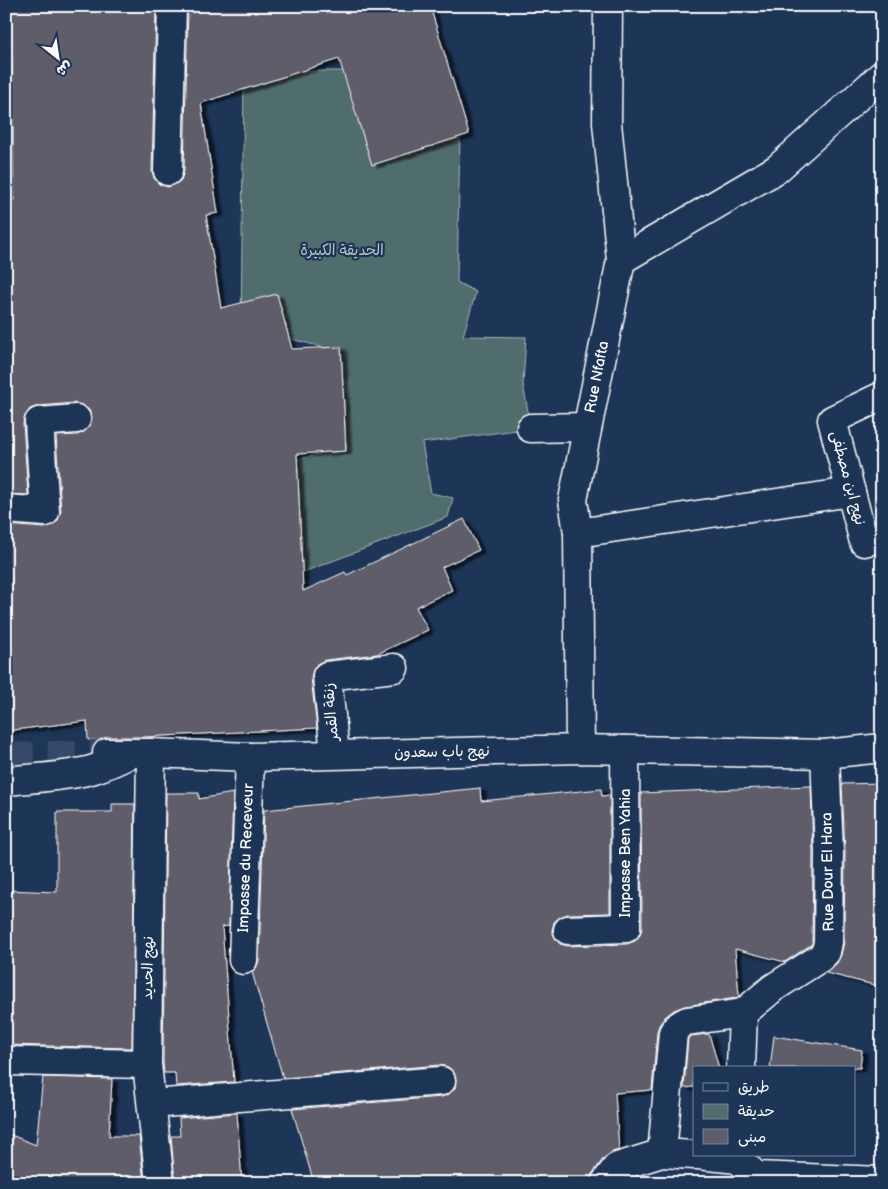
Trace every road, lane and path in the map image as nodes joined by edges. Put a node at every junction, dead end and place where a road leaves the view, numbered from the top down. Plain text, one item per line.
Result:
1 (172, 6) edge
2 (608, 6) edge
3 (882, 74) edge
4 (168, 171) dead end
5 (621, 260) junction
6 (882, 396) edge
7 (76, 419) dead end
8 (588, 427) junction
9 (532, 428) dead end
10 (851, 492) junction
11 (6, 509) edge
12 (578, 533) junction
13 (882, 537) edge
14 (394, 668) dead end
15 (882, 748) edge
16 (580, 749) junction
17 (625, 750) junction
18 (129, 753) junction
19 (335, 754) junction
20 (825, 754) junction
21 (250, 757) junction
22 (6, 781) edge
23 (568, 930) dead end
24 (243, 960) dead end
25 (743, 1013) junction
26 (6, 1061) edge
27 (147, 1064) junction
28 (741, 1066) edge
29 (441, 1081) dead end
30 (152, 1104) junction
31 (662, 1153) junction
32 (693, 1155) edge
33 (718, 1156) edge
34 (739, 1157) edge
35 (882, 1181) edge
36 (160, 1183) edge
37 (605, 1183) edge

1 - 4 street
2 - 5 street, Rue Nfafta
3 - 5 street
5 - 8 street, Rue Nfafta
6 - 10 street, نهج ابن مصطفى
7 - 11 street
8 - 9 street
8 - 12 street, Rue Nfafta
10 - 12 street
10 - 13 street, نهج ابن مصطفى
12 - 16 street, Rue Nfafta
14 - 19 street, زنقة القمر
15 - 20 street, نهج باب سعدون
16 - 17 street, نهج باب سعدون
16 - 19 street, نهج باب سعدون
17 - 20 street, نهج باب سعدون
17 - 23 street, Impasse Ben Yahia
18 - 21 street, نهج باب سعدون
18 - 22 street, نهج باب سعدون
18 - 27 street, نهج الحديد
19 - 21 street, نهج باب سعدون
20 - 25 street, Rue Dour El Hara
21 - 24 street, Impasse du Receveur
25 - 28 street
25 - 31 street
26 - 27 street
27 - 30 street, نهج الحديد
29 - 30 street
30 - 36 street, نهج الحديد
31 - 32 street
31 - 37 street
33 - 34 street
34 - 35 street

